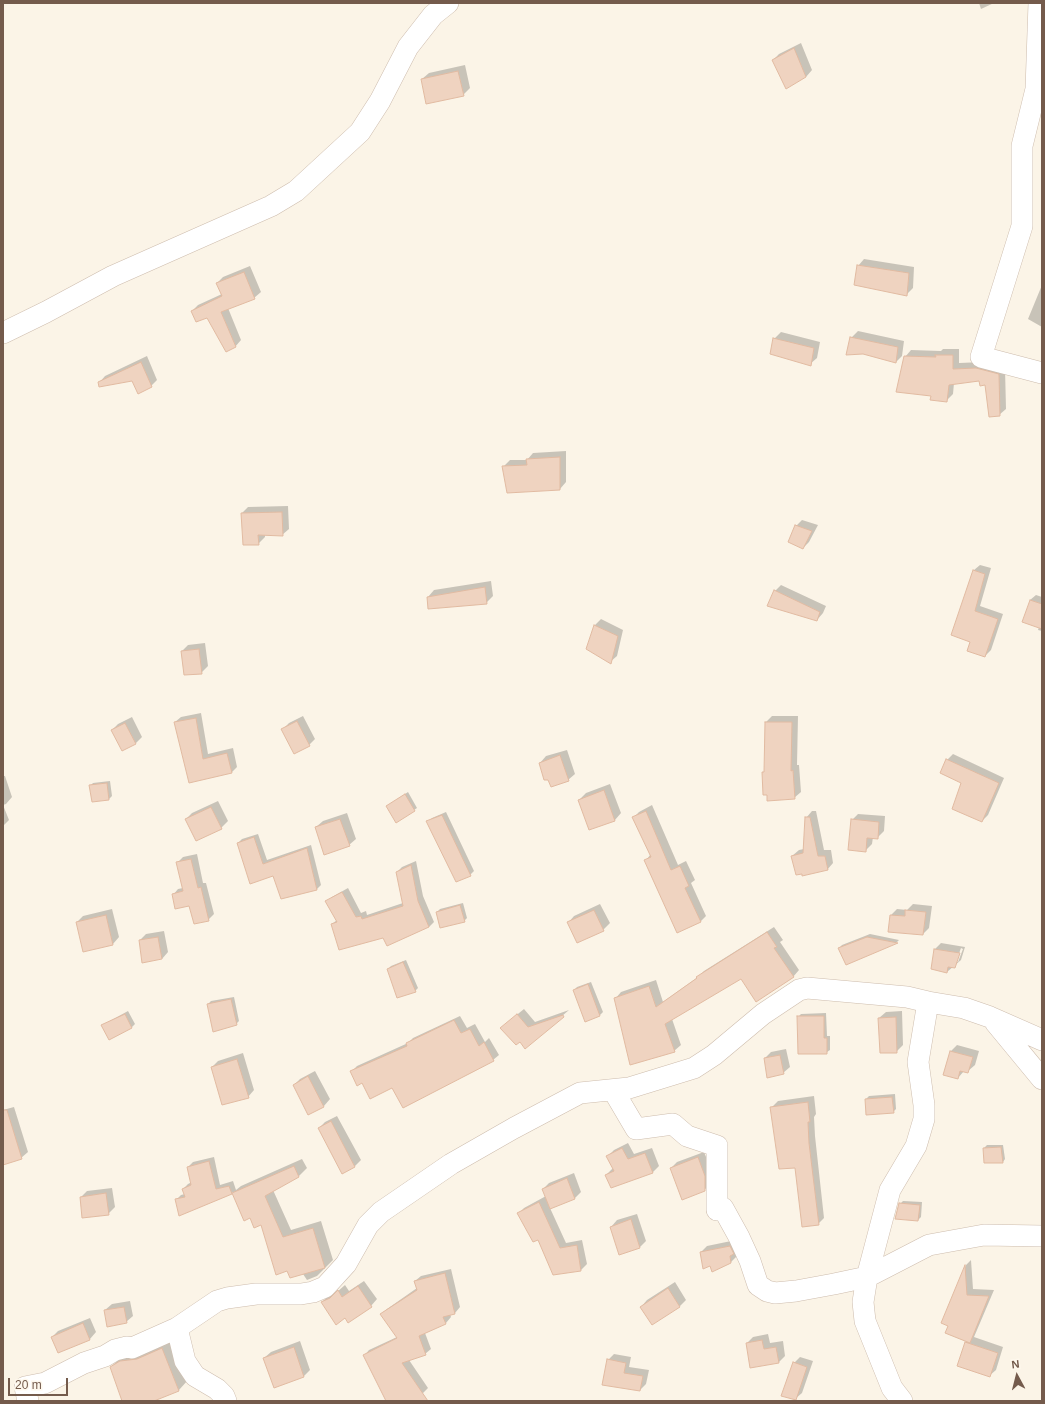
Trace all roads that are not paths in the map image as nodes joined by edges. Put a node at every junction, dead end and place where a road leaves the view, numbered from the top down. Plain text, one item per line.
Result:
1 (448, 3) edge
2 (1039, 3) edge
3 (3, 333) edge
4 (1042, 373) edge
5 (928, 1002) junction
6 (990, 1017) junction
7 (1042, 1040) edge
8 (1042, 1078) edge
9 (613, 1090) junction
10 (1042, 1236) edge
11 (867, 1277) junction
12 (177, 1328) junction
13 (28, 1401) edge
14 (226, 1401) edge
15 (902, 1401) edge

1 - 3 street
2 - 4 street
5 - 6 street
5 - 9 street
5 - 11 street
6 - 7 street
6 - 8 street
9 - 11 street
9 - 12 street
10 - 11 street
11 - 15 street
12 - 13 street
12 - 14 street

